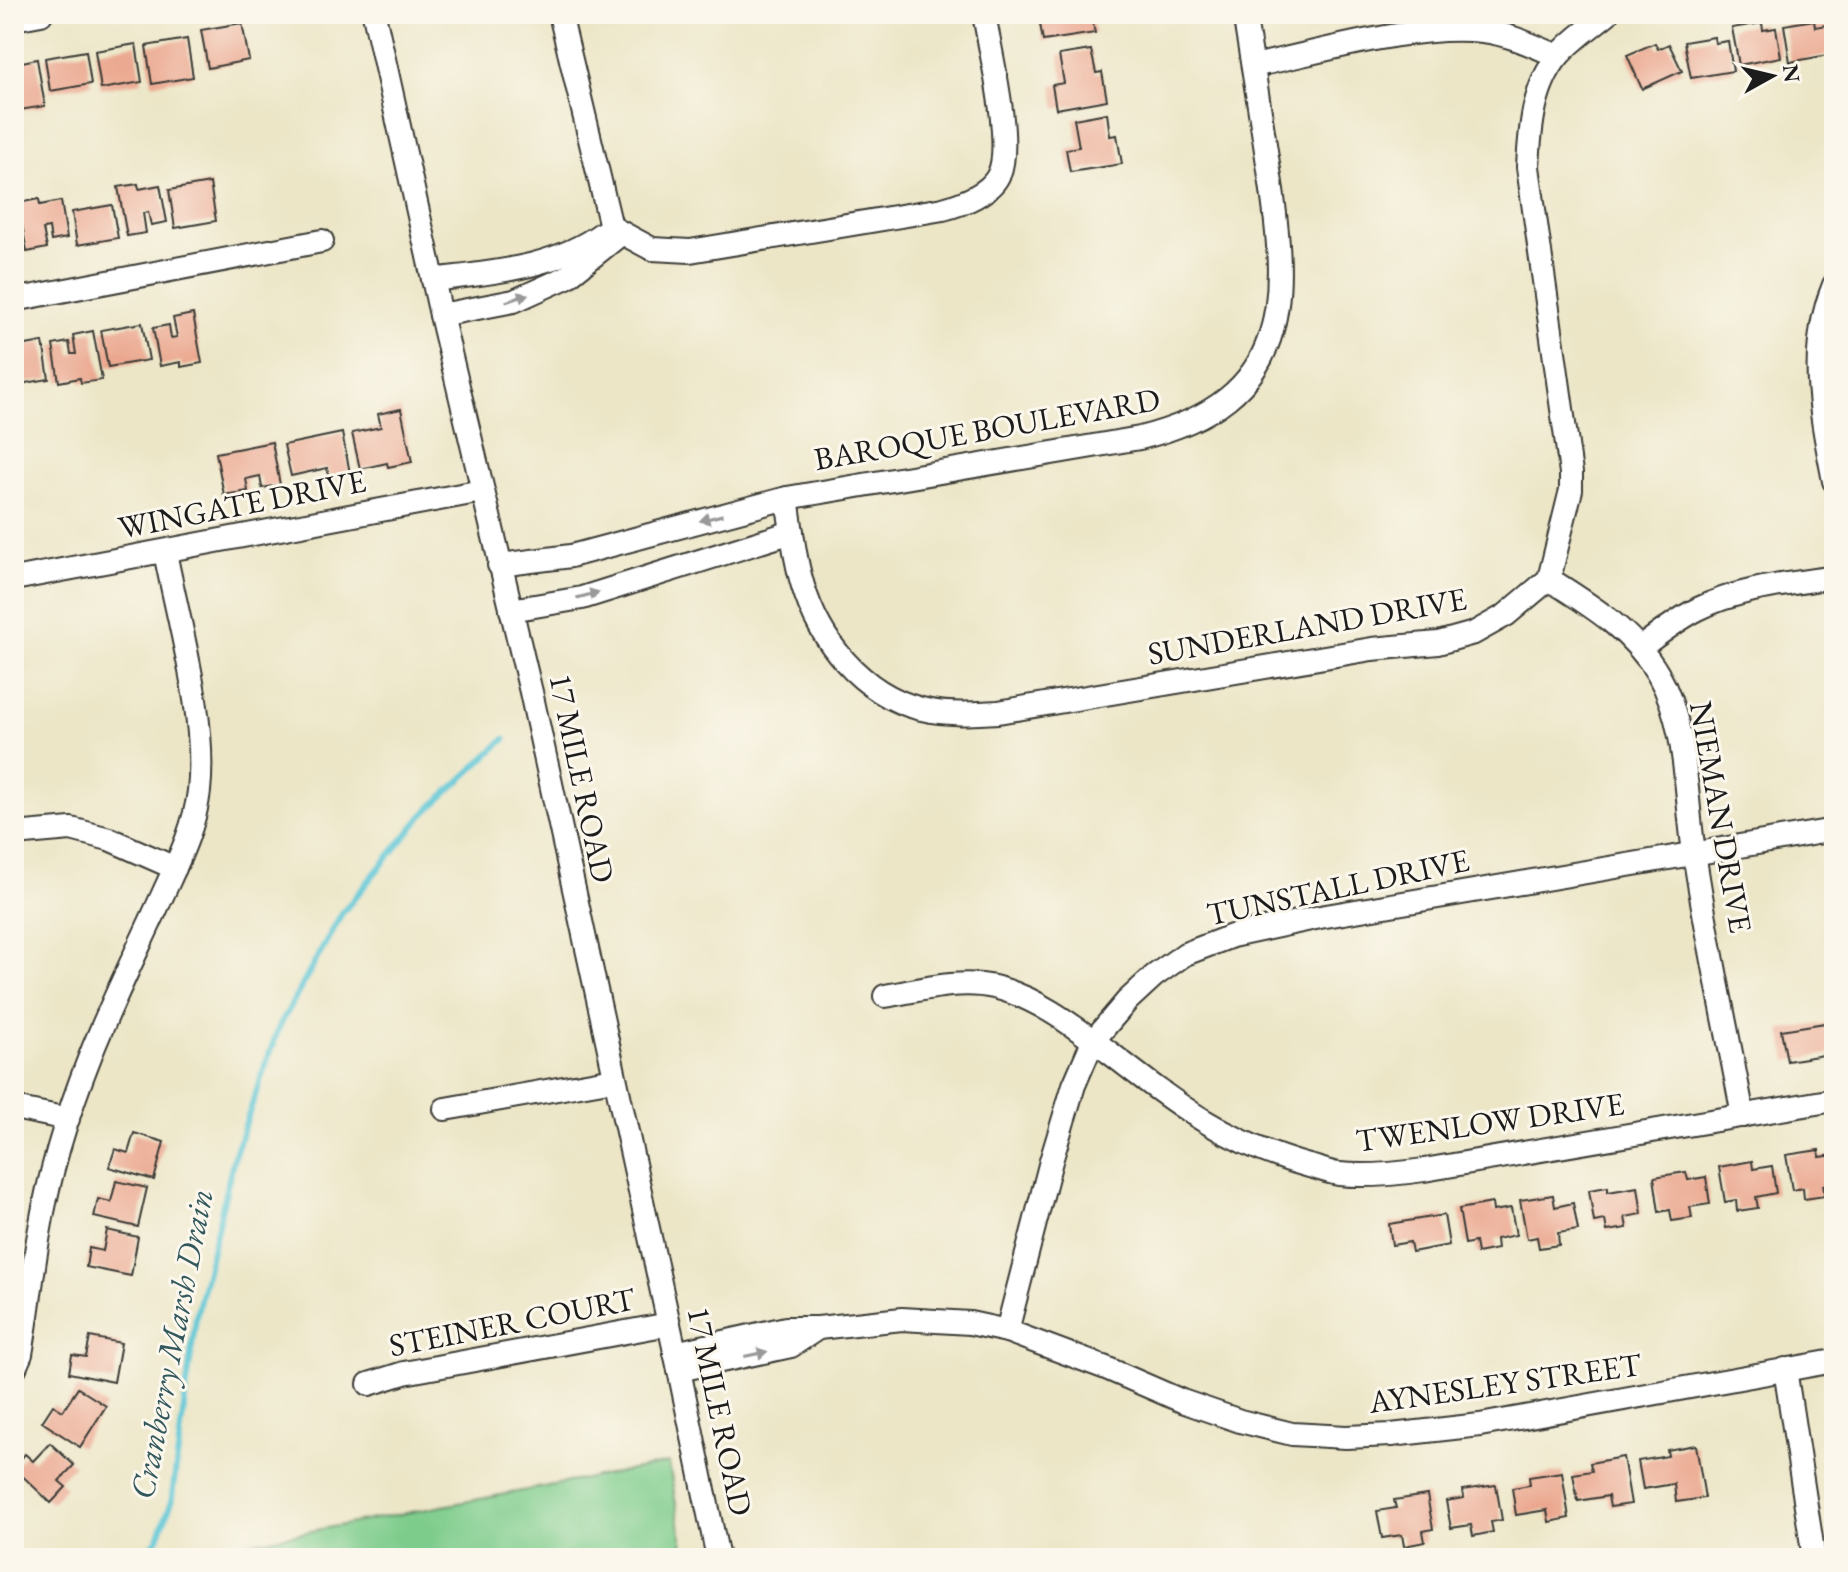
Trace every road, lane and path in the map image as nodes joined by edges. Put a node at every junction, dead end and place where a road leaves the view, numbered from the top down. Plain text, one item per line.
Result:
1 (41, 14) edge
2 (374, 14) edge
3 (560, 14) edge
4 (984, 14) edge
5 (1244, 14) edge
6 (1607, 14) edge
7 (14, 19) edge
8 (1558, 56) junction
9 (1253, 66) junction
10 (617, 230) junction
11 (322, 241) dead end
12 (433, 280) junction
13 (1834, 285) edge
14 (14, 300) edge
15 (441, 315) junction
16 (1834, 481) edge
17 (482, 491) junction
18 (787, 498) junction
19 (792, 532) junction
20 (165, 552) junction
21 (499, 565) junction
22 (1834, 577) edge
23 (14, 579) edge
24 (1549, 579) junction
25 (511, 610) junction
26 (1640, 648) junction
27 (1834, 830) edge
28 (14, 834) edge
29 (1694, 854) junction
30 (175, 868) junction
31 (885, 996) dead end
32 (1093, 1041) junction
33 (614, 1079) junction
34 (1834, 1100) edge
35 (14, 1108) edge
36 (445, 1109) dead end
37 (1743, 1116) junction
38 (68, 1119) junction
39 (669, 1324) junction
40 (1007, 1331) junction
41 (677, 1361) junction
42 (1834, 1361) edge
43 (1785, 1369) junction
44 (14, 1370) edge
45 (369, 1384) dead end
46 (718, 1558) edge
47 (1814, 1558) edge

1 - 7 street
2 - 12 street, 17 MILE ROAD
3 - 10 street
4 - 10 street
5 - 9 street, BAROQUE BOULEVARD
6 - 8 street
8 - 9 street
8 - 24 street
9 - 18 street, BAROQUE BOULEVARD
10 - 12 street
15 -> 10 street
11 - 14 street
12 - 15 street, 17 MILE ROAD
13 - 16 street
15 - 17 street, 17 MILE ROAD
17 - 20 street, WINGATE DRIVE
17 - 21 street, 17 MILE ROAD
18 - 19 street, SUNDERLAND DRIVE
18 -> 21 street, BAROQUE BOULEVARD
19 - 24 street, SUNDERLAND DRIVE
25 -> 19 street
20 - 23 street, WINGATE DRIVE
20 - 30 street
21 - 25 street, 17 MILE ROAD
22 - 26 street
24 - 26 street, NIEMAN DRIVE
25 - 33 street, 17 MILE ROAD
26 - 29 street, NIEMAN DRIVE
27 - 29 street, TUNSTALL DRIVE
28 - 30 street
29 - 32 street, TUNSTALL DRIVE
29 - 37 street, NIEMAN DRIVE
30 - 38 street
31 - 32 street, TWENLOW DRIVE
32 - 37 street, TWENLOW DRIVE
32 - 40 street, TUNSTALL DRIVE
33 - 36 street
33 - 39 street, 17 MILE ROAD
34 - 37 street, TWENLOW DRIVE
35 - 38 street
38 - 44 street
39 - 41 street, 17 MILE ROAD
39 - 45 street, STEINER COURT
40 - 41 street, AYNESLEY STREET
40 - 43 street, AYNESLEY STREET
41 - 46 street, 17 MILE ROAD
42 - 43 street, AYNESLEY STREET
43 - 47 street

